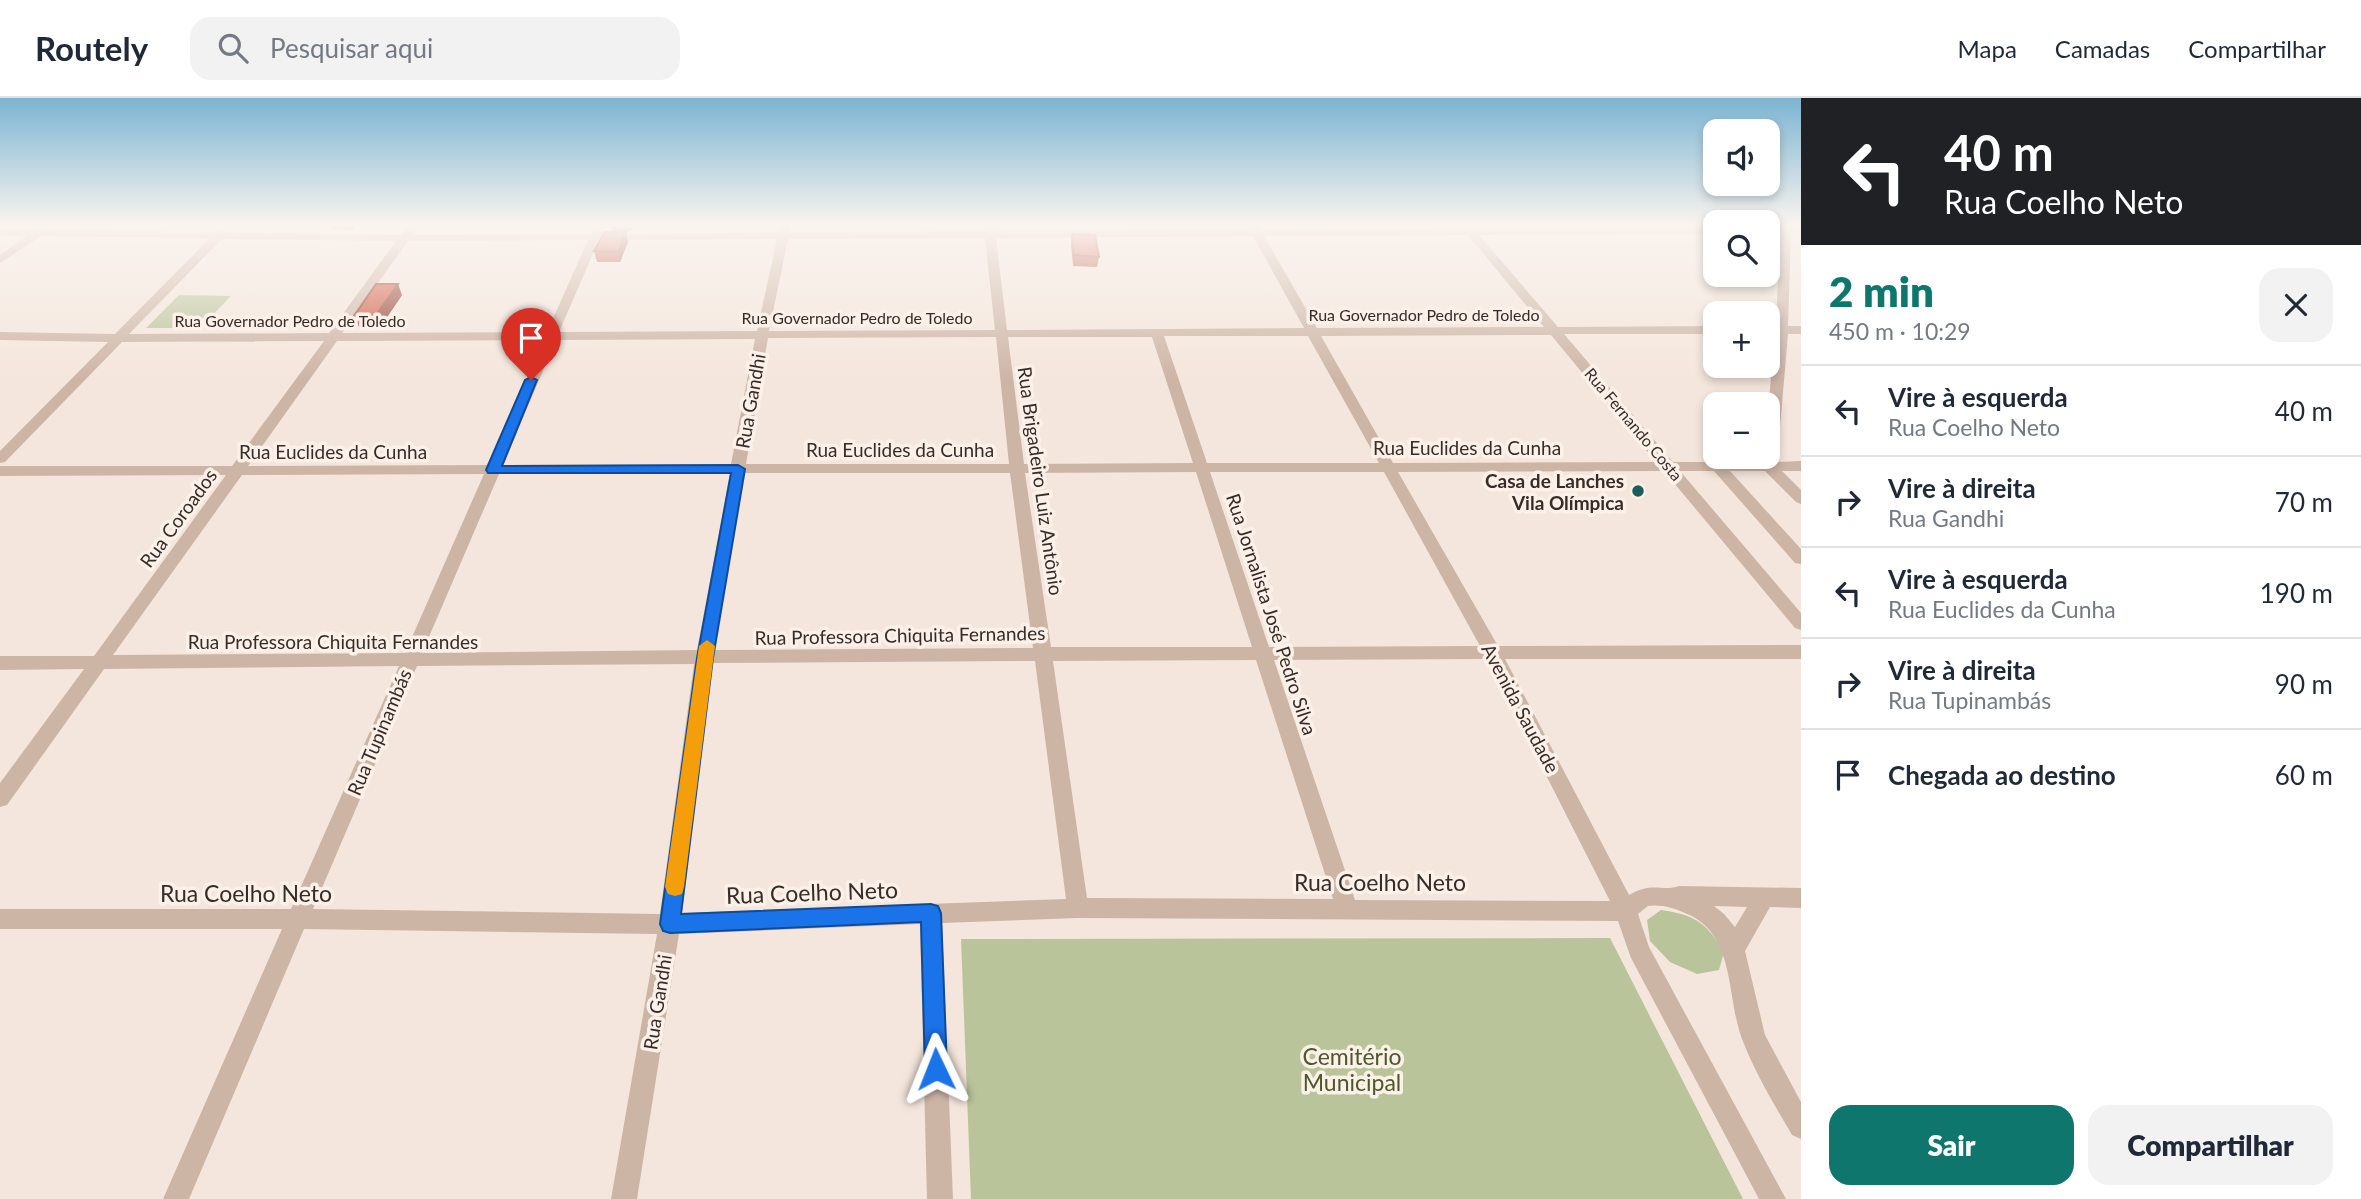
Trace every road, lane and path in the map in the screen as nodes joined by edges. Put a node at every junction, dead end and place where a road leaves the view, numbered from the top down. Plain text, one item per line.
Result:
1 (178, 277) edge
2 (375, 277) edge
3 (576, 277) edge
4 (774, 277) edge
5 (995, 277) edge
6 (1282, 277) edge
7 (1510, 277) edge
8 (1783, 277) edge
9 (1782, 305) junction
10 (1801, 321) edge
11 (1703, 330) edge
12 (1782, 330) junction
13 (1801, 330) edge
14 (1555, 331) junction
15 (1311, 332) junction
16 (1157, 333) junction
17 (1000, 334) junction
18 (762, 335) junction
19 (0, 336) edge
20 (550, 336) junction
21 (332, 337) junction
22 (118, 338) junction
23 (1776, 392) edge
24 (0, 459) edge
25 (1670, 466) junction
26 (1703, 466) edge
27 (1780, 466) edge
28 (1801, 466) edge
29 (1388, 467) junction
30 (1017, 468) junction
31 (1201, 468) junction
32 (738, 469) junction
33 (1721, 469) edge
34 (1772, 469) edge
35 (493, 470) junction
36 (0, 471) edge
37 (236, 471) junction
38 (1801, 499) edge
39 (1801, 559) edge
40 (1801, 624) edge
41 (1801, 652) edge
42 (1043, 654) junction
43 (1262, 654) junction
44 (1494, 655) junction
45 (705, 658) junction
46 (409, 661) junction
47 (0, 663) edge
48 (97, 664) junction
49 (0, 799) edge
50 (1663, 895) junction
51 (1801, 898) edge
52 (1763, 899) junction
53 (1078, 908) junction
54 (1347, 908) junction
55 (1626, 911) junction
56 (931, 913) junction
57 (0, 919) edge
58 (300, 919) junction
59 (670, 924) junction
60 (1736, 956) junction
61 (1801, 1126) edge
62 (176, 1199) edge
63 (624, 1199) edge
64 (940, 1199) edge
65 (1773, 1199) edge

1 - 22 street
2 - 21 street, Rua Coroados
3 - 20 street, Rua Tupinambás
4 - 18 street, Rua Gandhi
5 - 17 street, Rua Brigadeiro Luiz Antônio
6 - 15 street, Avenida Saudade
7 - 14 street, Rua Fernando Costa
8 - 9 street
9 - 10 street
9 - 12 street
11 - 14 street, Rua Governador Pedro de Toledo
12 - 13 street
12 - 23 street
14 - 15 street, Rua Governador Pedro de Toledo
14 - 25 street, Rua Fernando Costa
15 - 16 street, Rua Governador Pedro de Toledo
15 - 29 street, Avenida Saudade
16 - 17 street, Rua Governador Pedro de Toledo
16 - 31 street, Rua Jornalista José Pedro Silva
17 - 18 street, Rua Governador Pedro de Toledo
17 - 30 street, Rua Brigadeiro Luiz Antônio
18 - 20 street, Rua Governador Pedro de Toledo
18 - 32 street, Rua Gandhi
19 - 22 street, Rua Governador Pedro de Toledo
20 - 21 street, Rua Governador Pedro de Toledo
20 - 35 street, Rua Tupinambás
21 - 22 street, Rua Governador Pedro de Toledo
21 - 37 street, Rua Coroados
22 - 24 street
25 - 26 street, Rua Euclides da Cunha
25 - 29 street, Rua Euclides da Cunha
25 - 40 street, Rua Fernando Costa
27 - 28 street, Rua Euclides da Cunha
29 - 31 street, Rua Euclides da Cunha
29 - 44 street, Avenida Saudade
30 - 31 street, Rua Euclides da Cunha
30 - 32 street, Rua Euclides da Cunha
30 - 42 street, Rua Brigadeiro Luiz Antônio
31 - 43 street, Rua Jornalista José Pedro Silva
32 - 35 street, Rua Euclides da Cunha
32 - 45 street, Rua Gandhi
33 - 39 street
34 - 38 street
35 - 37 street, Rua Euclides da Cunha
35 - 46 street, Rua Tupinambás
36 - 37 street, Rua Euclides da Cunha
37 - 48 street, Rua Coroados
41 - 44 street, Rua Professora Chiquita Fernandes
42 - 43 street, Rua Professora Chiquita Fernandes
42 - 45 street, Rua Professora Chiquita Fernandes
42 - 53 street, Rua Brigadeiro Luiz Antônio
43 - 44 street, Rua Professora Chiquita Fernandes
43 - 54 street, Rua Jornalista José Pedro Silva
44 - 55 street, Avenida Saudade
45 - 46 street, Rua Professora Chiquita Fernandes
45 - 59 street, Rua Gandhi
46 - 48 street, Rua Professora Chiquita Fernandes
46 - 58 street, Rua Tupinambás
47 - 48 street, Rua Professora Chiquita Fernandes
48 - 49 street, Rua Coroados
50 - 52 street
50 - 55 street
50 - 60 street
51 - 52 street
52 - 60 street
53 - 54 street, Rua Coelho Neto
53 - 56 street, Rua Coelho Neto
54 - 55 street, Rua Coelho Neto
55 - 65 street, Avenida Saudade
56 - 59 street, Rua Coelho Neto
56 - 64 street
57 - 58 street, Rua Coelho Neto
58 - 59 street, Rua Coelho Neto
58 - 62 street, Rua Tupinambás
59 - 63 street, Rua Gandhi
60 - 61 street

